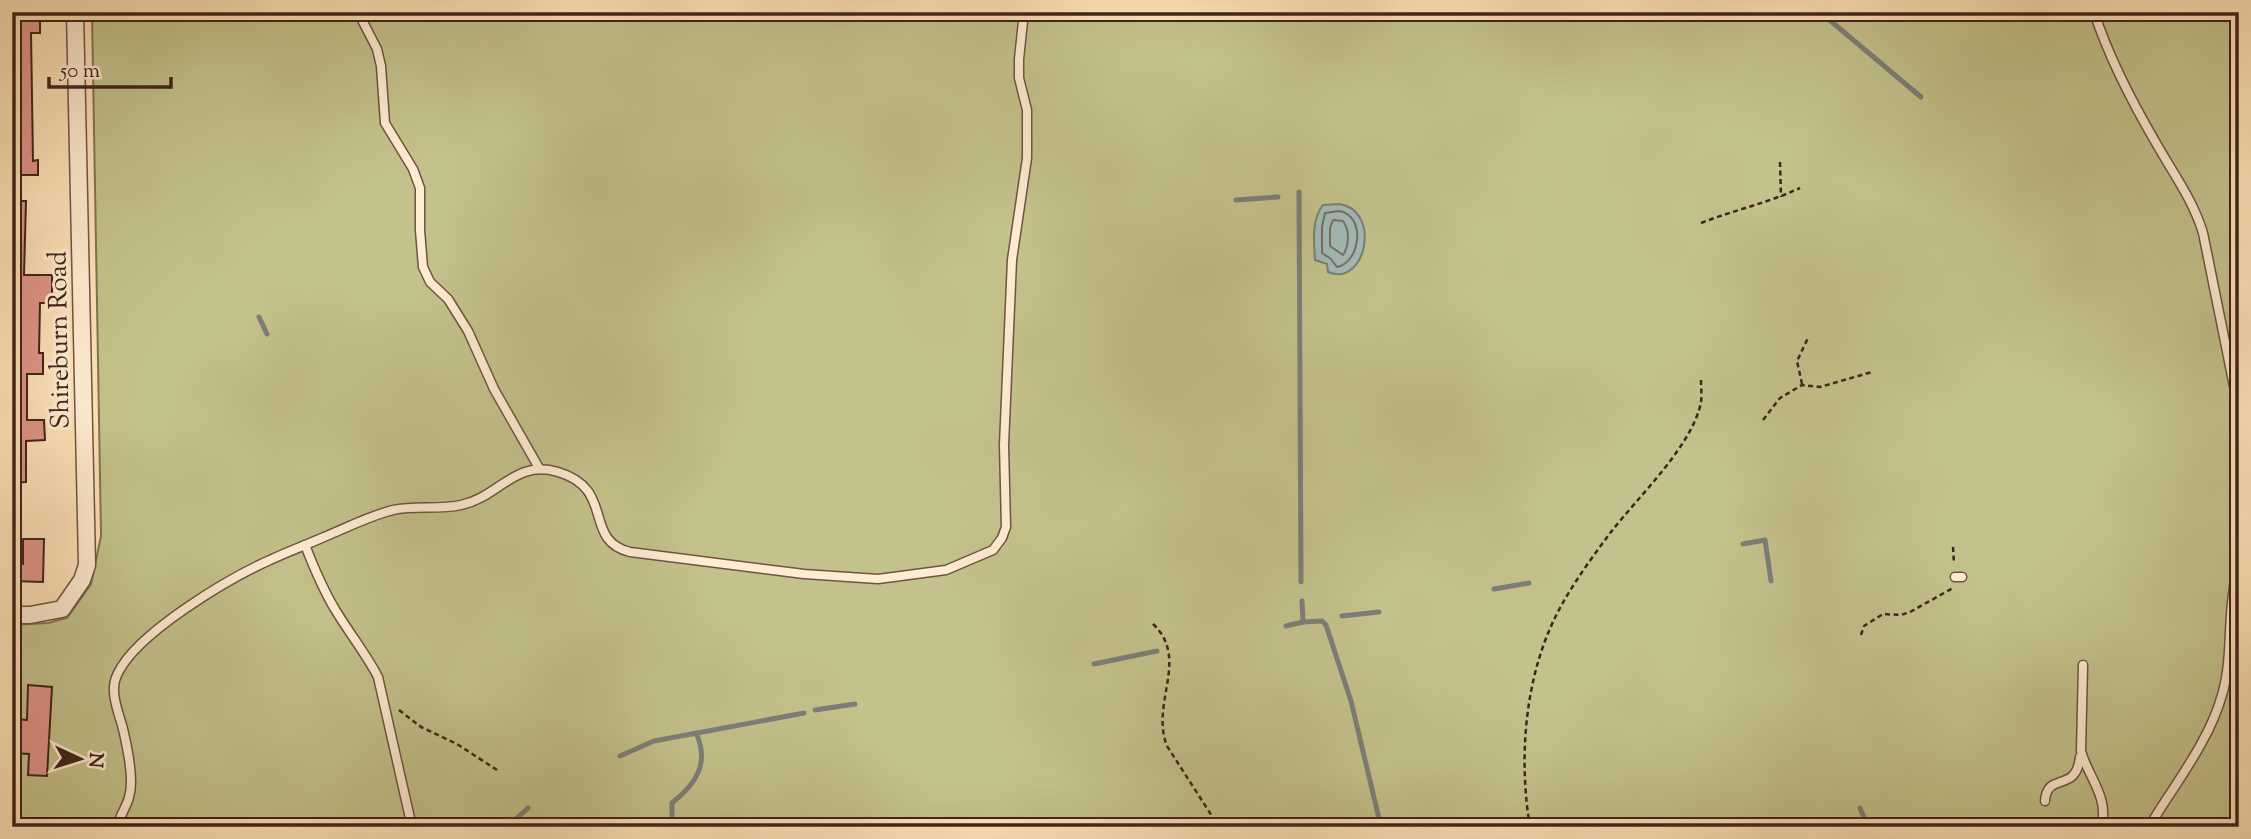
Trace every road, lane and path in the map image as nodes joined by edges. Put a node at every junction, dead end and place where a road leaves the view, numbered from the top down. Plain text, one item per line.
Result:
1 (75, 12) edge
2 (360, 12) edge
3 (1024, 12) edge
4 (2094, 12) edge
5 (1780, 162) dead end
6 (1800, 188) dead end
7 (1781, 197) junction
8 (1701, 223) dead end
9 (1808, 338) dead end
10 (1872, 372) dead end
11 (1701, 380) dead end
12 (1802, 385) junction
13 (2239, 411) edge
14 (1763, 420) dead end
15 (539, 468) junction
16 (305, 545) junction
17 (1953, 547) dead end
18 (2239, 556) edge
19 (12, 615) edge
20 (1153, 624) dead end
21 (1861, 635) dead end
22 (2082, 665) dead end
23 (396, 706) dead end
24 (2081, 751) junction
25 (497, 770) dead end
26 (2045, 801) dead end
27 (117, 827) edge
28 (412, 827) edge
29 (1219, 827) edge
30 (1530, 827) edge
31 (2101, 827) edge
32 (2149, 827) edge

1 - 19 street, Shireburn Road
2 - 15 lane
3 - 15 lane
4 - 13 lane
5 - 7 path
6 - 7 path
7 - 8 path
9 - 12 path
10 - 12 path
11 - 30 path
12 - 14 path
15 - 16 lane
16 - 27 lane
16 - 28 lane
17 - 21 path
18 - 32 lane
20 - 29 path
22 - 24 lane
23 - 25 path
24 - 26 lane
24 - 31 lane

